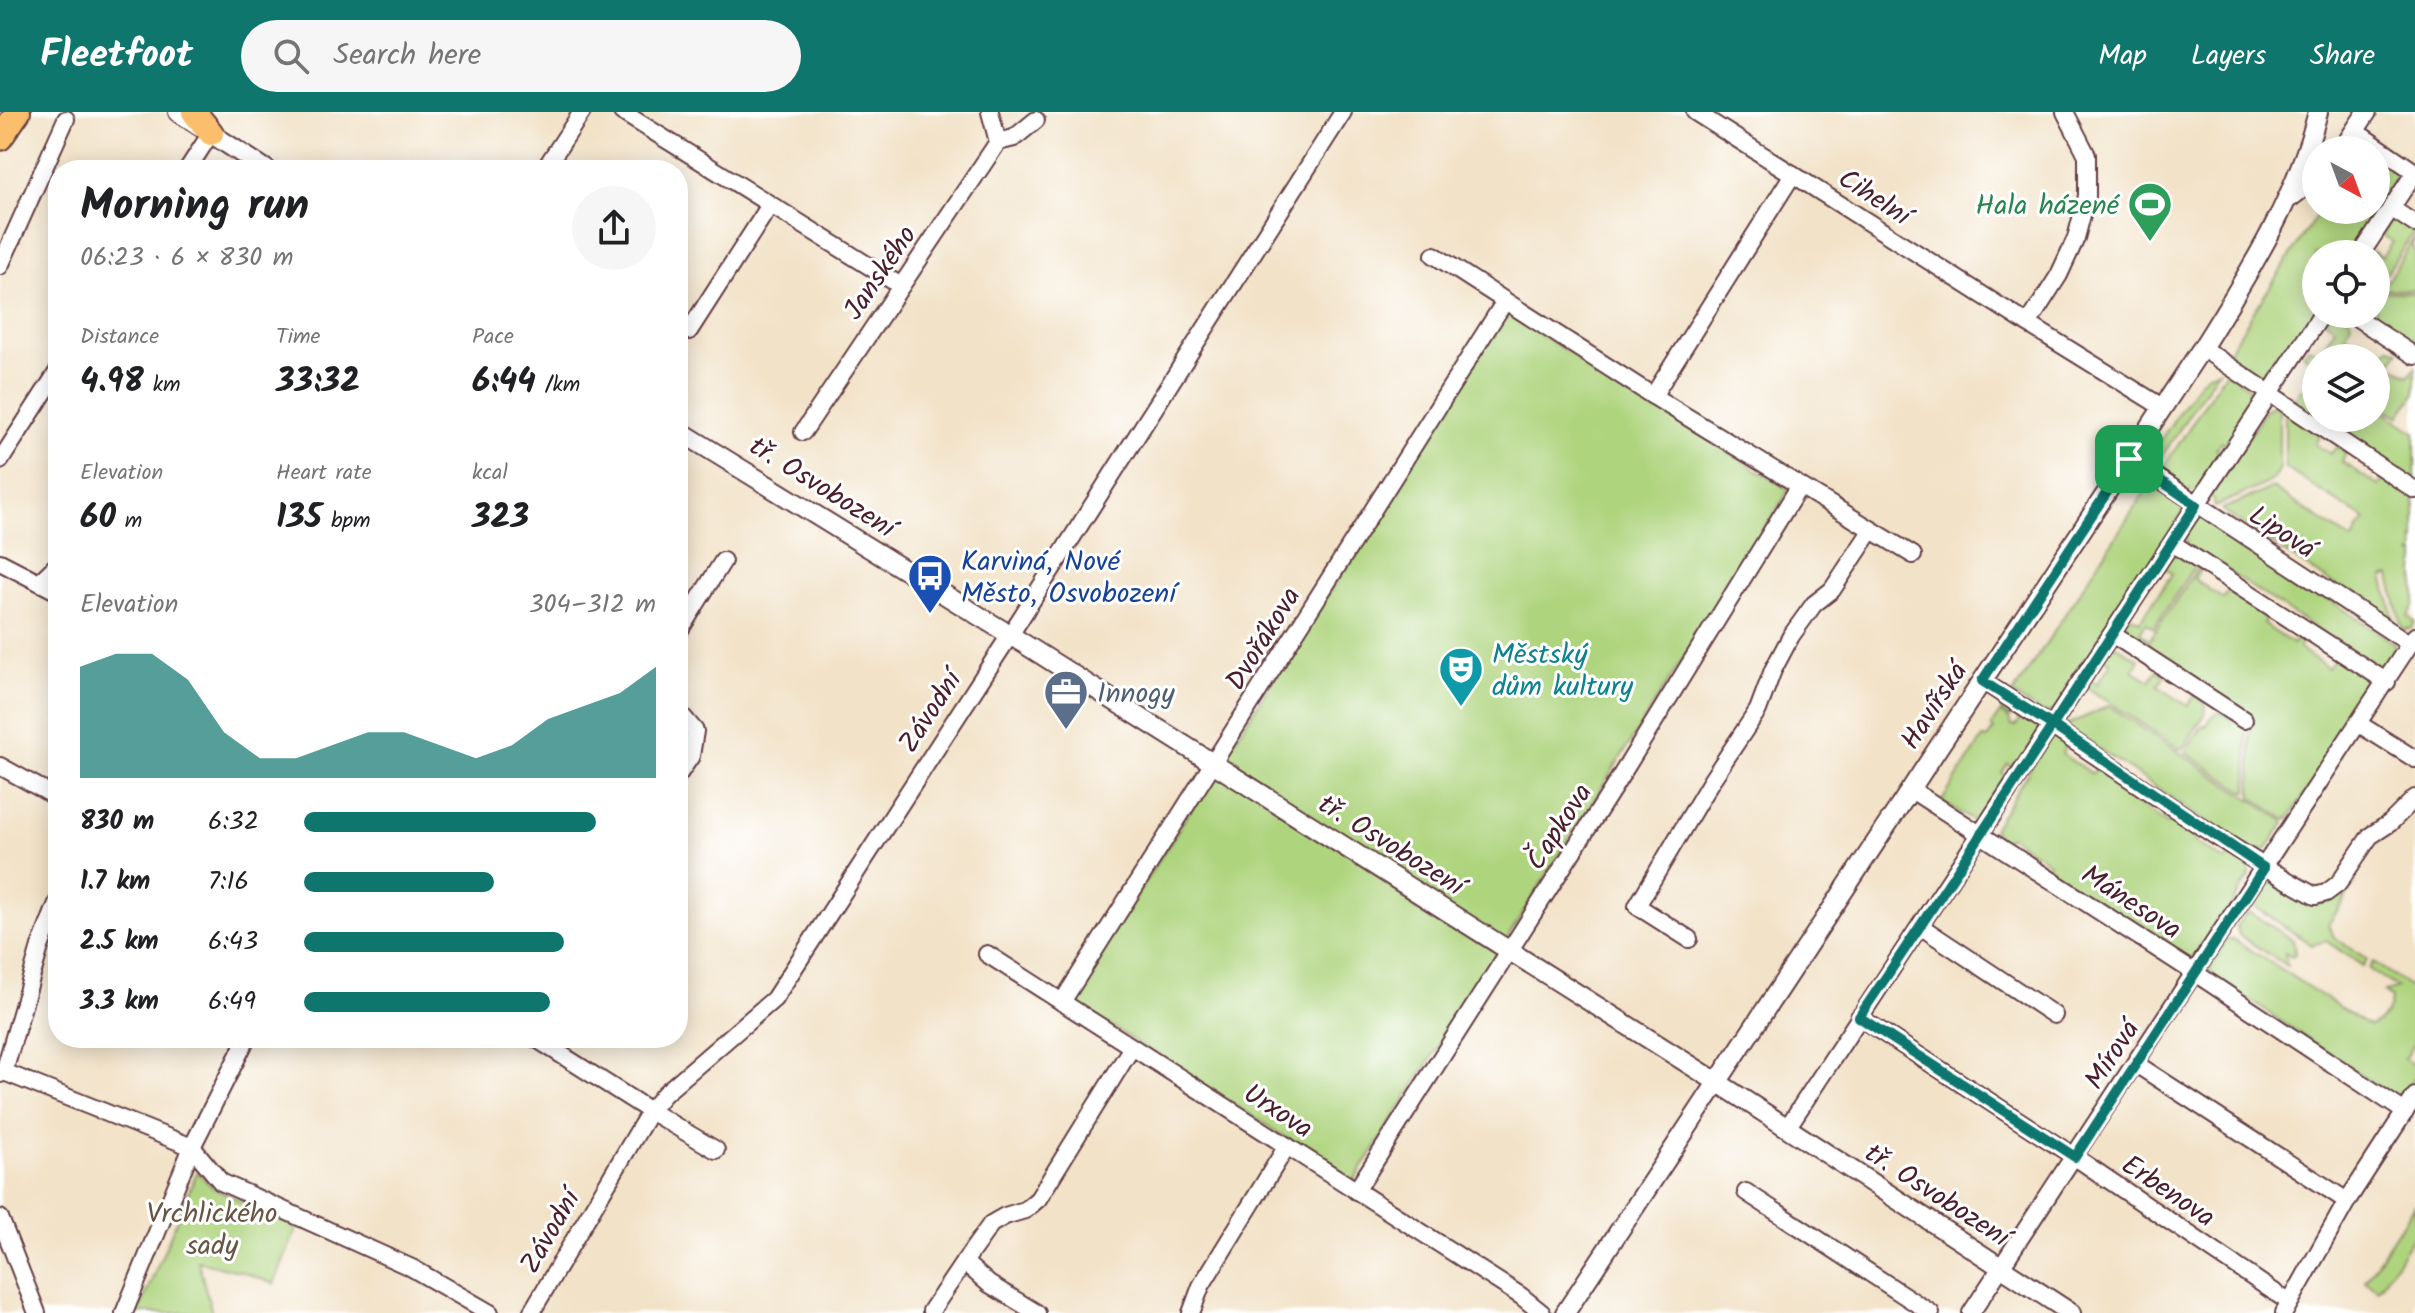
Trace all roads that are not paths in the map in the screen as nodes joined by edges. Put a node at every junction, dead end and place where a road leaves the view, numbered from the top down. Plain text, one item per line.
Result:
1 (18, 112) edge
2 (29, 112) edge
3 (178, 112) edge
4 (194, 112) edge
5 (622, 112) edge
6 (990, 112) edge
7 (1343, 112) edge
8 (1695, 112) edge
9 (2065, 112) edge
10 (2318, 112) edge
11 (2367, 112) edge
12 (574, 115) edge
13 (66, 119) dead end
14 (1036, 120) dead end
15 (2355, 131) junction
16 (211, 133) junction
17 (2352, 136) edge
18 (0, 138) edge
19 (1006, 140) junction
20 (0, 151) edge
21 (49, 160) edge
22 (193, 160) edge
23 (252, 160) edge
24 (549, 160) edge
25 (48, 162) edge
26 (2415, 172) edge
27 (1793, 174) junction
28 (2302, 189) edge
29 (2289, 199) junction
30 (770, 205) junction
31 (2391, 208) junction
32 (2415, 224) edge
33 (2370, 240) edge
34 (1434, 255) dead end
35 (0, 266) edge
36 (901, 286) junction
37 (1505, 301) junction
38 (2028, 324) junction
39 (2313, 328) edge
40 (2372, 328) edge
41 (689, 331) dead end
42 (2202, 348) junction
43 (2415, 356) edge
44 (48, 387) edge
45 (2270, 394) junction
46 (1653, 396) junction
47 (2162, 407) junction
48 (803, 432) dead end
49 (688, 436) edge
50 (2129, 459) junction
51 (0, 461) edge
52 (1799, 487) junction
53 (2415, 490) edge
54 (2196, 505) junction
55 (1871, 531) junction
56 (2172, 543) junction
57 (1913, 555) dead end
58 (723, 561) dead end
59 (0, 562) edge
60 (48, 573) edge
61 (39, 582) junction
62 (48, 587) edge
63 (688, 617) edge
64 (2112, 634) junction
65 (1010, 635) junction
66 (2412, 640) edge
67 (1982, 681) junction
68 (2387, 682) junction
69 (2244, 720) dead end
70 (688, 723) edge
71 (2359, 724) junction
72 (2052, 725) junction
73 (2415, 759) edge
74 (688, 760) edge
75 (1212, 764) junction
76 (0, 766) edge
77 (1910, 789) junction
78 (48, 792) edge
79 (2415, 798) edge
80 (1980, 834) junction
81 (2264, 868) junction
82 (1920, 926) junction
83 (48, 927) edge
84 (1689, 939) dead end
85 (1509, 952) junction
86 (987, 954) dead end
87 (2195, 973) junction
88 (1062, 1002) junction
89 (2054, 1015) dead end
90 (1859, 1017) junction
91 (1132, 1047) junction
92 (242, 1048) edge
93 (551, 1048) edge
94 (2136, 1064) junction
95 (2, 1073) edge
96 (1717, 1082) junction
97 (2415, 1096) edge
98 (650, 1111) junction
99 (2405, 1112) junction
100 (1787, 1128) junction
101 (1287, 1146) junction
102 (192, 1147) junction
103 (716, 1150) dead end
104 (2075, 1157) junction
105 (1356, 1191) junction
106 (1746, 1192) dead end
107 (2347, 1201) junction
108 (0, 1218) edge
109 (964, 1262) junction
110 (2001, 1268) junction
111 (2286, 1308) edge
112 (931, 1311) edge
113 (37, 1313) edge
114 (124, 1313) edge
115 (490, 1313) edge
116 (531, 1313) edge
117 (1037, 1313) edge
118 (1191, 1313) edge
119 (1542, 1313) edge
120 (1565, 1313) edge
121 (1931, 1313) edge
122 (1971, 1313) edge
123 (2071, 1313) edge

1 - 18 main road
2 - 20 street
3 - 16 street
4 - 16 main road
5 - 30 street
6 - 19 street
7 - 65 street, Závodní
8 - 27 street, Cihelní
9 - 38 street
10 - 29 street, Havířská
11 - 15 street
12 - 24 street
13 - 21 street
14 - 19 street, Janského
15 - 17 street
15 - 26 street
16 - 22 street
16 - 23 street
19 - 36 street, Janského
25 - 35 street
26 - 31 street
27 - 38 street, Cihelní
27 - 46 street
28 - 29 street
29 - 42 street, Havířská
30 - 36 street
30 - 41 street
31 - 32 street
31 - 33 street
34 - 37 street
36 - 48 street, Janského
37 - 46 street
37 - 75 street, Dvořákova
38 - 47 street, Cihelní
39 - 45 street
40 - 43 street
42 - 45 street
42 - 47 street, Havířská
44 - 51 street
45 - 53 street
45 - 54 street
46 - 52 street
47 - 50 street, Havířská
49 - 65 street, tř. Osvobození
50 - 54 street, Lipová
50 - 67 street, Havířská
52 - 55 street
52 - 85 street, Čapkova
54 - 56 street
54 - 66 street, Lipová
55 - 57 street
55 - 84 street
56 - 64 street
56 - 68 street
58 - 63 street
59 - 61 street
60 - 61 street
61 - 62 street
64 - 69 street
64 - 72 street
65 - 75 street, tř. Osvobození
65 - 98 street, Závodní
66 - 68 street, Mírová
67 - 72 street
67 - 77 street, Havířská
68 - 71 street, Mírová
70 - 74 street
71 - 73 street
71 - 81 street, Mírová
72 - 80 street
72 - 81 street
75 - 85 street, tř. Osvobození
75 - 88 street, Dvořákova
76 - 78 street
77 - 80 street, Mánesova
77 - 96 street, Havířská
79 - 81 street
80 - 82 street
80 - 87 street, Mánesova
81 - 87 street, Mírová
82 - 89 street
82 - 90 street
83 - 95 street
85 - 96 street, tř. Osvobození
85 - 105 street, Čapkova
86 - 88 street, Urxova
87 - 94 street, Mírová
87 - 99 street, Mánesova
88 - 91 street, Urxova
90 - 100 street
90 - 104 street, Erbenova
91 - 101 street, Urxova
91 - 109 street
92 - 102 street
93 - 98 street
94 - 104 street, Mírová
94 - 107 street
95 - 102 street
96 - 100 street, tř. Osvobození
96 - 120 street, Havířská
97 - 99 street
98 - 103 street
98 - 116 street, Závodní
99 - 107 street
100 - 110 street, tř. Osvobození
101 - 105 street, Urxova
101 - 118 street
102 - 114 street
102 - 115 street
104 - 110 street, Mírová
104 - 111 street, Erbenova
105 - 119 street, Urxova
106 - 121 street
107 - 111 street
108 - 113 street
109 - 112 street
109 - 117 street
110 - 122 street, Mírová
110 - 123 street, tř. Osvobození

